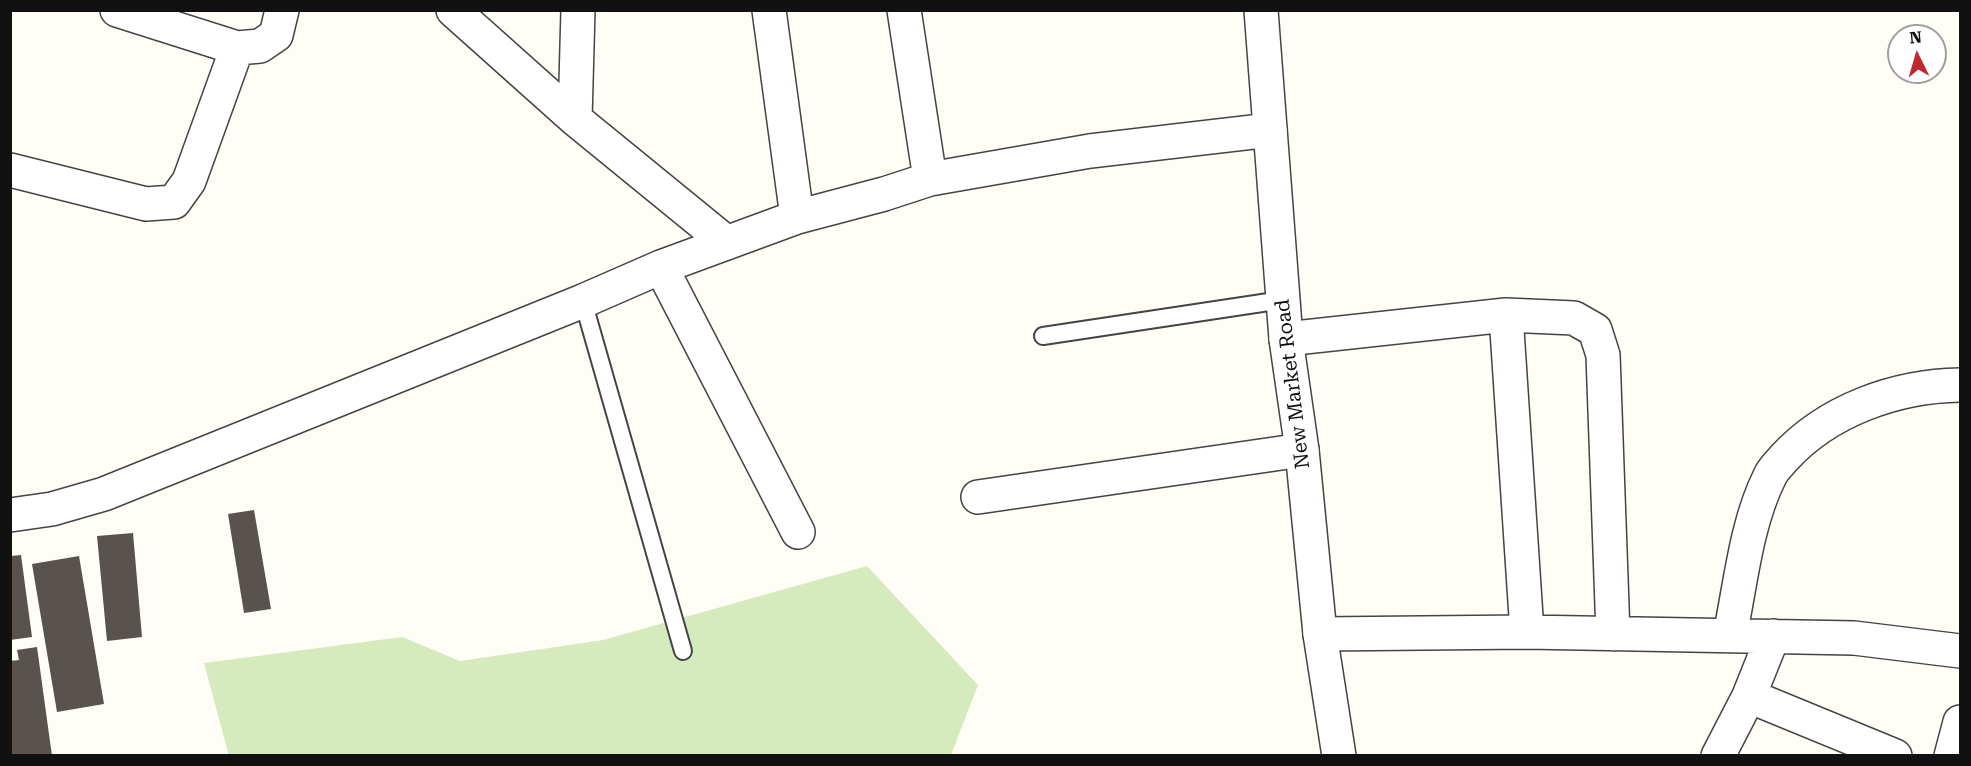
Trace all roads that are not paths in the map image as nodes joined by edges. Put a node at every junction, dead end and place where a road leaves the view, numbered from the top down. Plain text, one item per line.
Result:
1 (117, 10) edge
2 (282, 10) edge
3 (453, 10) edge
4 (578, 10) edge
5 (769, 10) edge
6 (904, 10) edge
7 (1261, 10) edge
8 (237, 48) junction
9 (575, 119) junction
10 (1270, 130) junction
11 (10, 170) edge
12 (930, 179) junction
13 (796, 217) junction
14 (727, 243) junction
15 (661, 267) junction
16 (1282, 300) junction
17 (583, 301) junction
18 (1506, 315) junction
19 (1043, 336) dead end
20 (1286, 339) junction
21 (1960, 385) edge
22 (1302, 450) junction
23 (978, 497) dead end
24 (10, 515) edge
25 (798, 532) dead end
26 (1527, 632) junction
27 (1320, 634) junction
28 (1612, 634) junction
29 (1730, 635) junction
30 (1773, 636) junction
31 (683, 651) dead end
32 (1960, 651) edge
33 (1749, 696) junction
34 (1960, 722) edge
35 (1339, 756) edge
36 (1718, 756) edge
37 (1895, 756) edge
38 (1951, 756) edge

1 - 8 street
2 - 8 street
3 - 9 street
4 - 9 street
5 - 13 street
6 - 12 street
7 - 10 street, New Market Road
8 - 11 street
9 - 14 street
10 - 12 street
10 - 16 street, New Market Road
12 - 13 street
13 - 14 street
14 - 15 street
15 - 17 street
15 - 25 street
16 - 19 lane
16 - 20 street, New Market Road
17 - 24 street
17 - 31 lane
18 - 20 street
18 - 26 street
18 - 28 street
20 - 22 street, New Market Road
21 - 29 street
22 - 23 street
22 - 27 street, New Market Road
26 - 27 street
26 - 28 street
27 - 35 street, New Market Road
28 - 29 street
29 - 30 street
30 - 32 street
30 - 33 street
33 - 36 street
33 - 37 street
34 - 38 street

